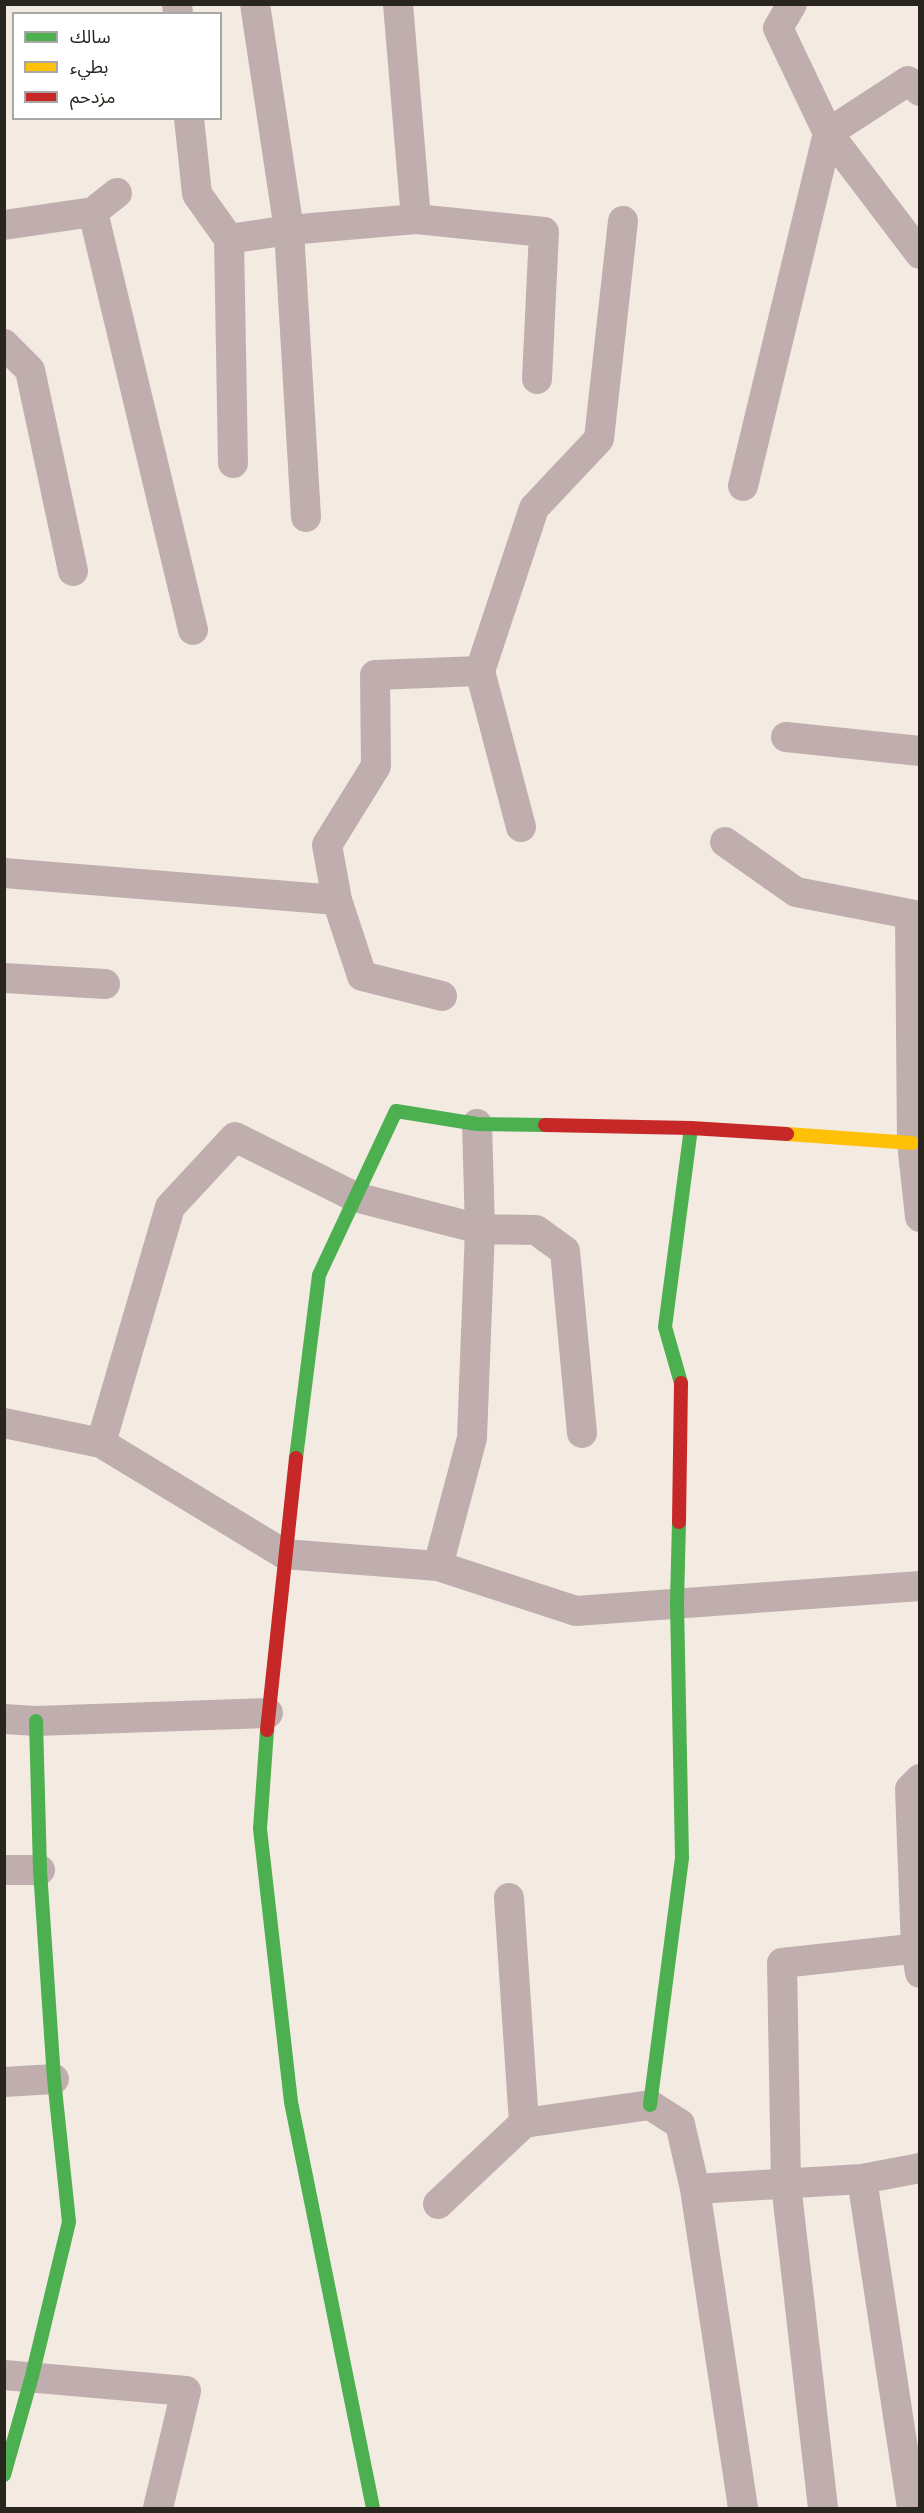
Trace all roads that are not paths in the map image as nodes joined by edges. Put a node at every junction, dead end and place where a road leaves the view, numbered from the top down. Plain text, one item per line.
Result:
1 (255, 4) edge
2 (398, 4) edge
3 (792, 4) edge
4 (920, 91) edge
5 (189, 120) edge
6 (828, 133) junction
7 (117, 193) dead end
8 (93, 212) junction
9 (416, 219) junction
10 (623, 221) dead end
11 (4, 225) edge
12 (289, 230) junction
13 (229, 239) junction
14 (920, 254) edge
15 (4, 344) edge
16 (537, 379) dead end
17 (233, 463) dead end
18 (743, 486) dead end
19 (306, 518) dead end
20 (73, 571) dead end
21 (193, 630) dead end
22 (480, 671) junction
23 (786, 737) dead end
24 (920, 751) edge
25 (521, 827) dead end
26 (725, 842) dead end
27 (4, 873) edge
28 (337, 900) junction
29 (915, 916) edge
30 (4, 978) edge
31 (105, 984) dead end
32 (442, 996) dead end
33 (477, 1124) junction
34 (691, 1128) junction
35 (912, 1143) junction
36 (355, 1197) junction
37 (920, 1217) edge
38 (480, 1229) junction
39 (4, 1422) edge
40 (582, 1433) dead end
41 (101, 1443) junction
42 (284, 1554) junction
43 (438, 1566) junction
44 (920, 1586) edge
45 (677, 1603) junction
46 (268, 1713) junction
47 (4, 1719) edge
48 (36, 1721) junction
49 (920, 1779) edge
50 (4, 1870) edge
51 (40, 1870) junction
52 (509, 1898) dead end
53 (918, 1956) edge
54 (54, 2079) junction
55 (4, 2082) edge
56 (650, 2105) junction
57 (524, 2123) junction
58 (920, 2168) edge
59 (862, 2179) junction
60 (786, 2184) junction
61 (695, 2189) junction
62 (438, 2204) dead end
63 (18, 2376) edge
64 (4, 2475) edge
65 (158, 2508) edge
66 (373, 2508) edge
67 (743, 2508) edge
68 (823, 2508) edge
69 (912, 2508) edge

1 - 12 street
2 - 9 street
3 - 6 street
4 - 6 street
5 - 13 street
6 - 14 street
6 - 18 street
7 - 8 street
8 - 11 street
8 - 21 street
9 - 12 street
9 - 16 street
10 - 22 street
12 - 13 street
12 - 19 street
13 - 17 street
15 - 20 street
22 - 25 street
22 - 28 street
23 - 24 street
26 - 29 street
27 - 28 street
28 - 32 street
29 - 35 street
30 - 31 street
33 - 34 street
33 - 36 street
33 - 38 street
34 - 35 street
34 - 45 street
35 - 37 street
36 - 38 street
36 - 41 street
36 - 42 street
38 - 40 street
38 - 43 street
39 - 41 street
41 - 42 street
42 - 43 street
42 - 46 street
43 - 45 street
44 - 45 street
45 - 56 street
46 - 48 street
46 - 66 street
47 - 48 street
48 - 51 street
49 - 53 street
50 - 51 street
51 - 54 street
52 - 57 street
53 - 60 street
54 - 55 street
54 - 63 street
56 - 57 street
56 - 61 street
57 - 62 street
58 - 59 street
59 - 60 street
59 - 69 street
60 - 61 street
60 - 68 street
61 - 67 street
63 - 64 street
63 - 65 street

